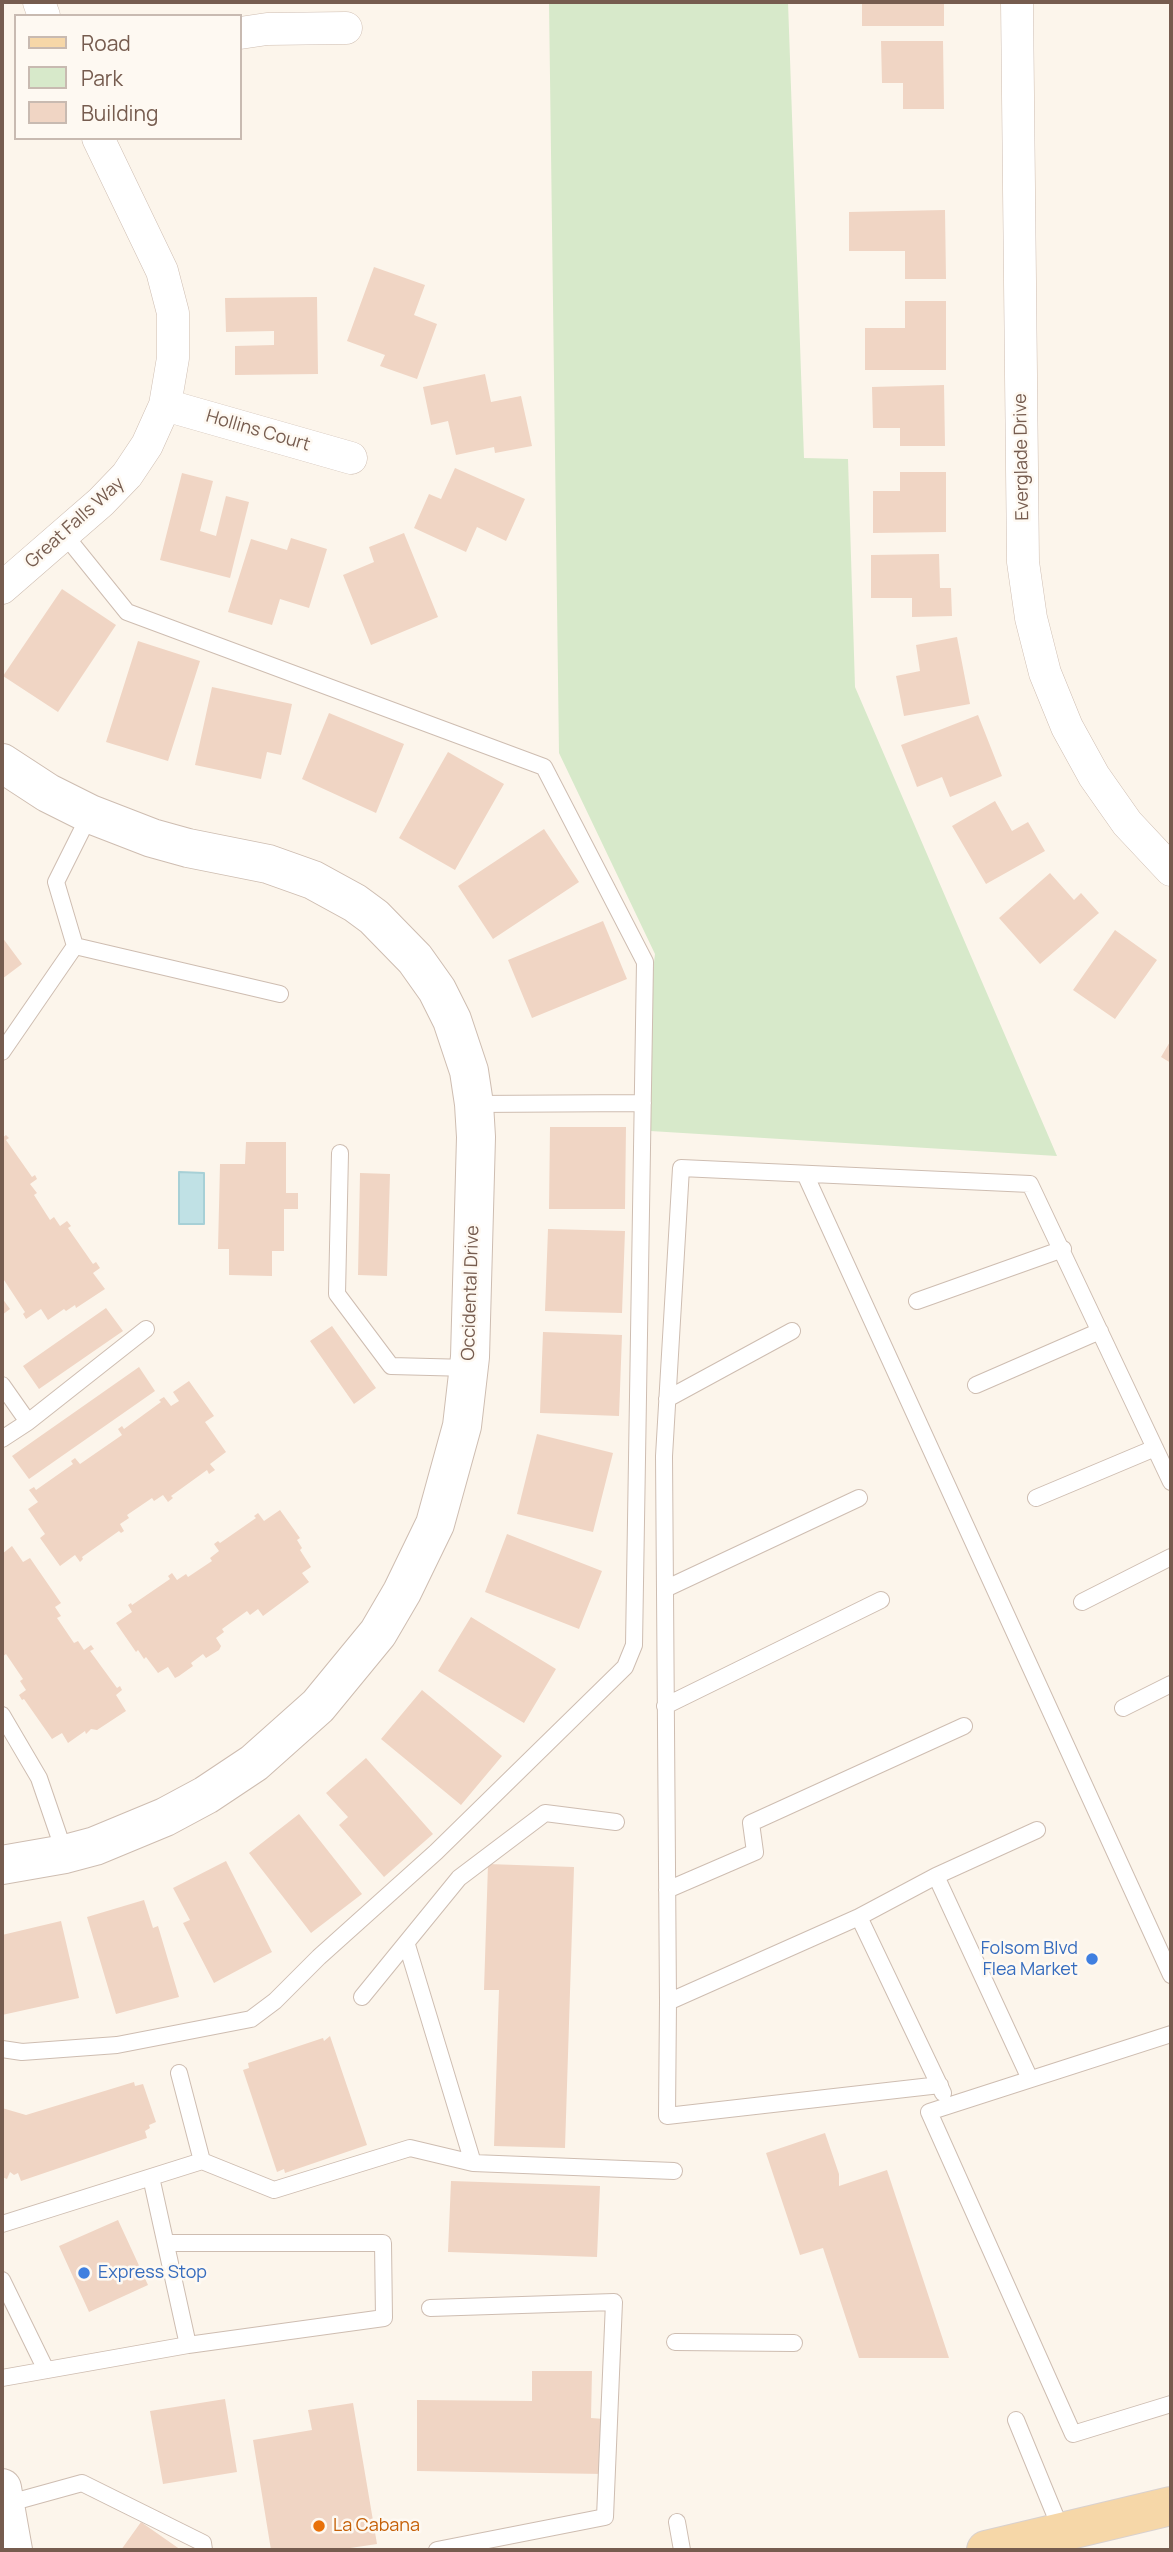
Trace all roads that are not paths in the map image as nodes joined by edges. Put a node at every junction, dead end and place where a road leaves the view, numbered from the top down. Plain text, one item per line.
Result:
1 (1017, 2) edge
2 (346, 28) dead end
3 (242, 33) edge
4 (99, 140) edge
5 (165, 405) junction
6 (351, 458) dead end
7 (64, 534) junction
8 (2, 588) edge
9 (2, 763) edge
10 (90, 814) junction
11 (1171, 870) edge
12 (75, 946) junction
13 (280, 994) dead end
14 (2, 1052) edge
15 (642, 1103) junction
16 (474, 1104) junction
17 (340, 1153) dead end
18 (806, 1174) junction
19 (1063, 1250) junction
20 (917, 1301) dead end
21 (146, 1329) dead end
22 (792, 1331) dead end
23 (1100, 1331) junction
24 (469, 1368) junction
25 (2, 1385) edge
26 (976, 1385) dead end
27 (667, 1399) junction
28 (28, 1422) junction
29 (2, 1439) edge
30 (1155, 1448) junction
31 (1171, 1482) edge
32 (859, 1498) dead end
33 (1036, 1498) dead end
34 (1171, 1557) edge
35 (665, 1589) junction
36 (881, 1600) dead end
37 (1082, 1602) dead end
38 (1171, 1684) edge
39 (666, 1706) junction
40 (1123, 1708) dead end
41 (2, 1715) edge
42 (964, 1726) dead end
43 (616, 1822) dead end
44 (1037, 1830) dead end
45 (65, 1854) junction
46 (2, 1865) edge
47 (936, 1876) junction
48 (667, 1890) junction
49 (859, 1917) junction
50 (407, 1945) junction
51 (1171, 1975) edge
52 (362, 1997) dead end
53 (668, 2002) junction
54 (1171, 2034) edge
55 (2, 2049) edge
56 (179, 2073) dead end
57 (1030, 2079) junction
58 (940, 2085) junction
59 (949, 2105) junction
60 (202, 2161) junction
61 (473, 2163) junction
62 (674, 2171) dead end
63 (151, 2177) junction
64 (2, 2224) edge
65 (166, 2243) junction
66 (2, 2280) edge
67 (430, 2308) dead end
68 (675, 2342) dead end
69 (793, 2343) dead end
70 (188, 2345) junction
71 (46, 2370) junction
72 (2, 2378) edge
73 (1171, 2404) edge
74 (1016, 2420) dead end
75 (1171, 2506) edge
76 (6, 2519) edge
77 (677, 2522) dead end
78 (1062, 2532) junction
79 (527, 2533) junction
80 (204, 2550) edge
81 (437, 2550) edge
82 (528, 2550) edge
83 (682, 2550) edge
84 (986, 2550) edge

1 - 11 street, Everglade Drive
2 - 3 street
4 - 5 street, Great Falls Way
5 - 6 street, Hollins Court
5 - 7 street, Great Falls Way
7 - 8 street, Great Falls Way
7 - 15 lane
9 - 10 street, Occidental Drive
10 - 12 lane
10 - 16 street, Occidental Drive
12 - 13 lane
12 - 14 lane
15 - 16 lane
15 - 55 lane
16 - 24 street, Occidental Drive
17 - 24 lane
18 - 19 lane
18 - 27 lane
18 - 51 lane
19 - 20 lane
19 - 23 lane
21 - 28 lane
22 - 27 lane
23 - 26 lane
23 - 30 lane
24 - 45 street, Occidental Drive
25 - 28 lane
27 - 35 lane
28 - 29 lane
30 - 31 lane
30 - 33 lane
32 - 35 lane
34 - 37 lane
35 - 39 lane
36 - 39 lane
38 - 40 lane
39 - 48 lane
41 - 45 lane
42 - 48 lane
43 - 50 lane
44 - 47 lane
45 - 46 street, Occidental Drive
47 - 49 lane
47 - 57 lane
48 - 53 lane
49 - 53 lane
49 - 58 lane
50 - 52 lane
50 - 61 lane
53 - 58 lane
54 - 57 lane
56 - 60 lane
57 - 59 lane
58 - 59 lane
59 - 73 lane
60 - 61 lane
60 - 63 lane
61 - 62 lane
63 - 64 lane
63 - 65 lane
65 - 70 lane
65 - 70 lane
66 - 71 lane
67 - 79 lane
68 - 69 lane
70 - 71 lane
71 - 72 lane
74 - 78 lane
75 - 78 main road
76 - 80 lane
77 - 83 lane
78 - 84 main road
79 - 81 lane
79 - 82 lane

